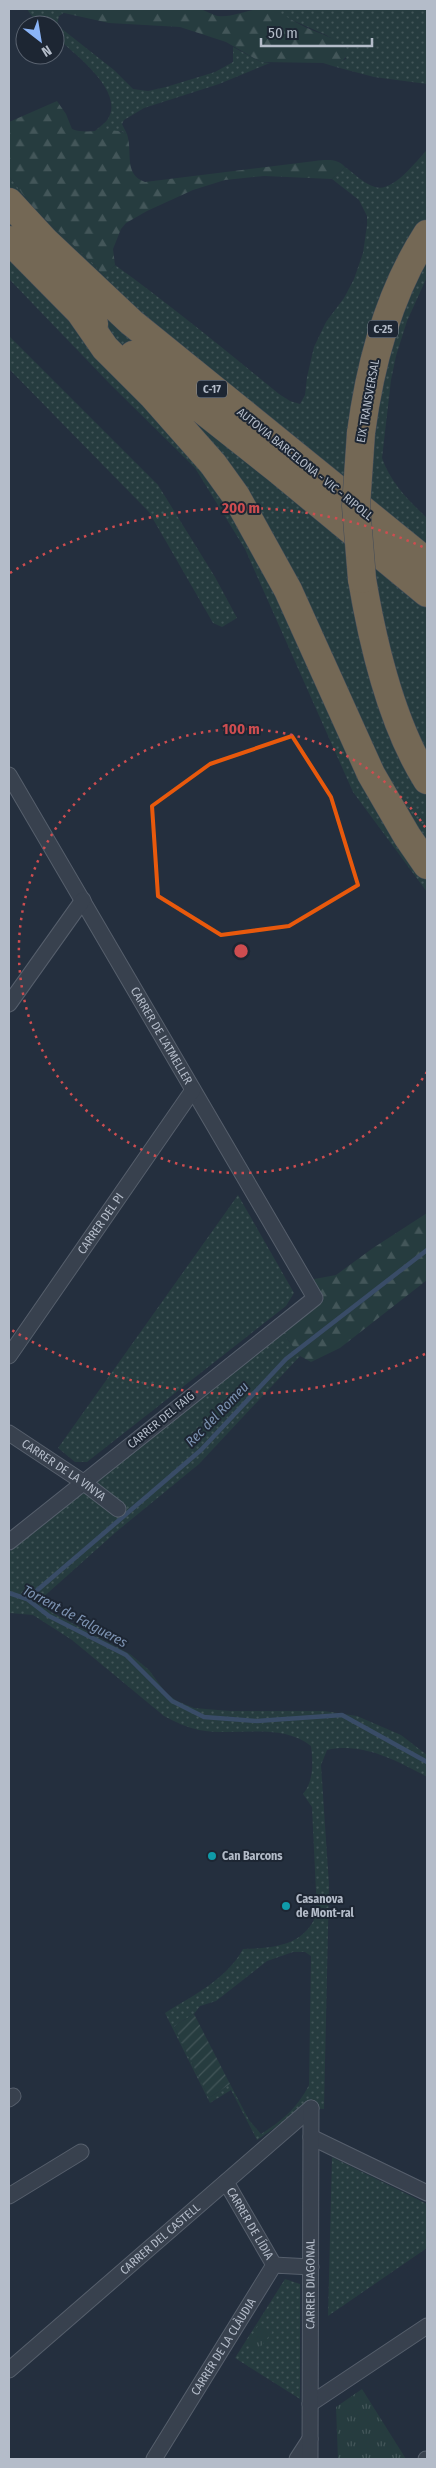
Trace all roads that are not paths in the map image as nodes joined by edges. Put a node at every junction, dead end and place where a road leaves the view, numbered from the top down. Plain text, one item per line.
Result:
1 (9, 202) edge
2 (427, 234) edge
3 (9, 240) edge
4 (80, 312) junction
5 (427, 562) edge
6 (427, 593) edge
7 (9, 775) edge
8 (427, 780) edge
9 (427, 865) edge
10 (82, 900) junction
11 (9, 1004) edge
12 (193, 1090) junction
13 (315, 1298) joint
14 (9, 1356) edge
15 (9, 1433) edge
16 (83, 1482) junction
17 (118, 1509) dead end
18 (9, 1542) edge
19 (311, 2108) joint
20 (311, 2137) junction
21 (82, 2152) dead end
22 (226, 2182) junction
23 (427, 2193) edge
24 (9, 2196) edge
25 (274, 2265) junction
26 (311, 2267) junction
27 (427, 2326) edge
28 (9, 2370) edge
29 (310, 2404) junction
30 (310, 2439) junction
31 (154, 2459) edge
32 (297, 2459) edge
33 (310, 2459) edge

1 - 5 highway, AUTOVIA BARCELONA - VIC - RIPOLL / C-17
2 - 8 highway, EIX TRANSVERSAL / C-25, bridge
3 - 4 highway, AUTOVIA BARCELONA - VIC - RIPOLL / C-17
4 - 6 highway, AUTOVIA BARCELONA - VIC - RIPOLL / C-17
4 - 9 highway
7 - 10 street, CARRER DE L'ATMELLER
10 - 11 street
10 - 12 street, CARRER DE L'ATMELLER
12 - 13 street, CARRER DE L'ATMELLER
12 - 14 street, CARRER DEL PI
13 - 16 street, CARRER DEL FAIG
15 - 16 street, CARRER DE LA VINYA
16 - 17 street, CARRER DE LA VINYA
16 - 18 street, CARRER DEL FAIG
19 - 20 street, CARRER DIAGONAL
19 - 22 street, CARRER DEL CASTELL
20 - 23 street
20 - 26 street, CARRER DIAGONAL
21 - 24 street
22 - 25 street, CARRER DE LÍDIA
22 - 28 street, CARRER DEL CASTELL
25 - 26 street
25 - 31 street, CARRER DE LA CLÀUDIA
26 - 29 street, CARRER DIAGONAL
27 - 29 street
29 - 30 street, CARRER DIAGONAL
30 - 32 street
30 - 33 street, CARRER DIAGONAL

